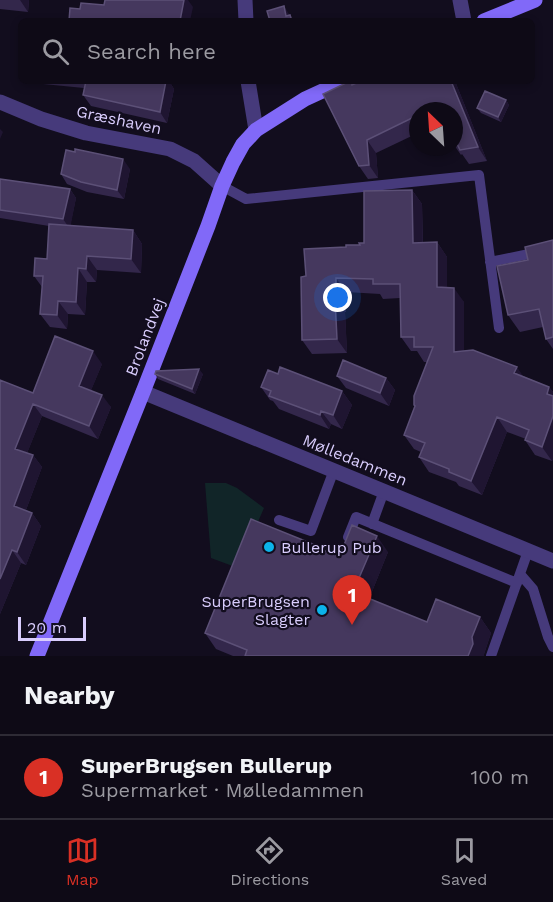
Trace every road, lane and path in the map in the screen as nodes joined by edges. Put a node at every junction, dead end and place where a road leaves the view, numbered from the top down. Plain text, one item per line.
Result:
1 (245, 0) edge
2 (460, 0) edge
3 (535, 0) edge
4 (246, 18) edge
5 (463, 18) edge
6 (491, 18) edge
7 (249, 84) edge
8 (338, 84) edge
9 (0, 102) edge
10 (256, 130) junction
11 (222, 186) junction
12 (553, 249) edge
13 (490, 262) junction
14 (499, 328) dead end
15 (144, 392) junction
16 (334, 470) junction
17 (384, 491) junction
18 (279, 520) dead end
19 (372, 524) junction
20 (343, 549) edge
21 (528, 551) junction
22 (553, 561) edge
23 (518, 579) junction
24 (553, 647) edge
25 (38, 656) edge
26 (492, 656) edge

1 - 4 street
2 - 5 street
3 - 6 street
7 - 10 street
8 - 10 street, Brolandvej
9 - 11 street, Græshaven
10 - 11 street, Brolandvej
11 - 13 lane
11 - 15 street, Brolandvej
12 - 13 lane
13 - 14 lane
15 - 16 street, Mølledammen
15 - 25 street, Brolandvej
16 - 17 street, Mølledammen
16 - 18 lane
17 - 19 lane
17 - 21 street, Mølledammen
19 - 20 lane
19 - 23 lane
21 - 22 street, Mølledammen
21 - 23 lane
23 - 24 lane
23 - 26 lane

